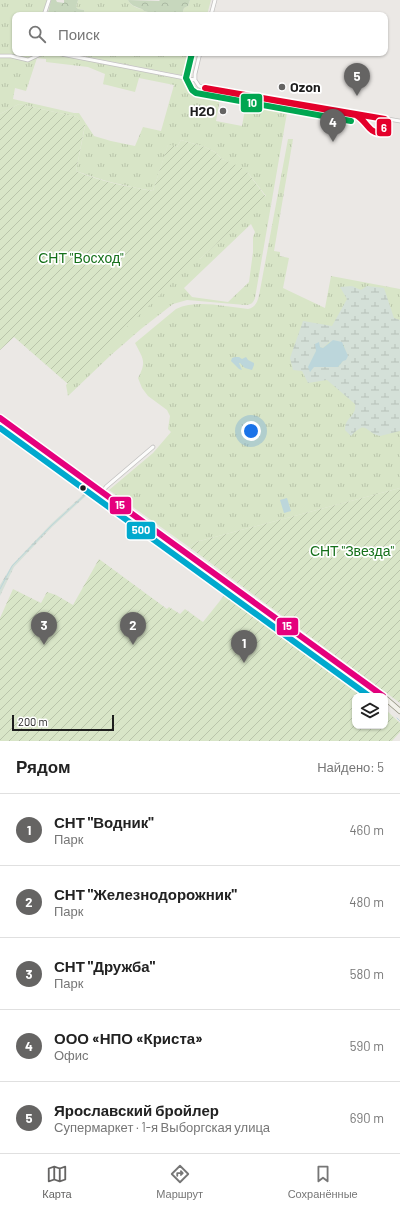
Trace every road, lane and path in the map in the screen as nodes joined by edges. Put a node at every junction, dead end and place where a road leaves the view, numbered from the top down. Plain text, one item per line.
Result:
1 (49, 0) edge
2 (215, 0) edge
3 (45, 12) edge
4 (212, 12) edge
5 (0, 56) edge
6 (34, 56) edge
7 (71, 56) edge
8 (199, 56) edge
9 (195, 80) junction
10 (356, 115) junction
11 (385, 119) junction
12 (400, 121) edge
13 (0, 418) edge
14 (153, 447) dead end
15 (102, 493) junction
16 (378, 693) edge
17 (388, 700) edge
18 (400, 711) edge

1 - 3 street
2 - 4 street
5 - 6 street
7 - 9 street
8 - 9 street
9 - 10 street
10 - 11 street
10 - 11 street
11 - 12 street
13 - 15 main road
14 - 15 street
15 - 16 main road
17 - 18 main road

